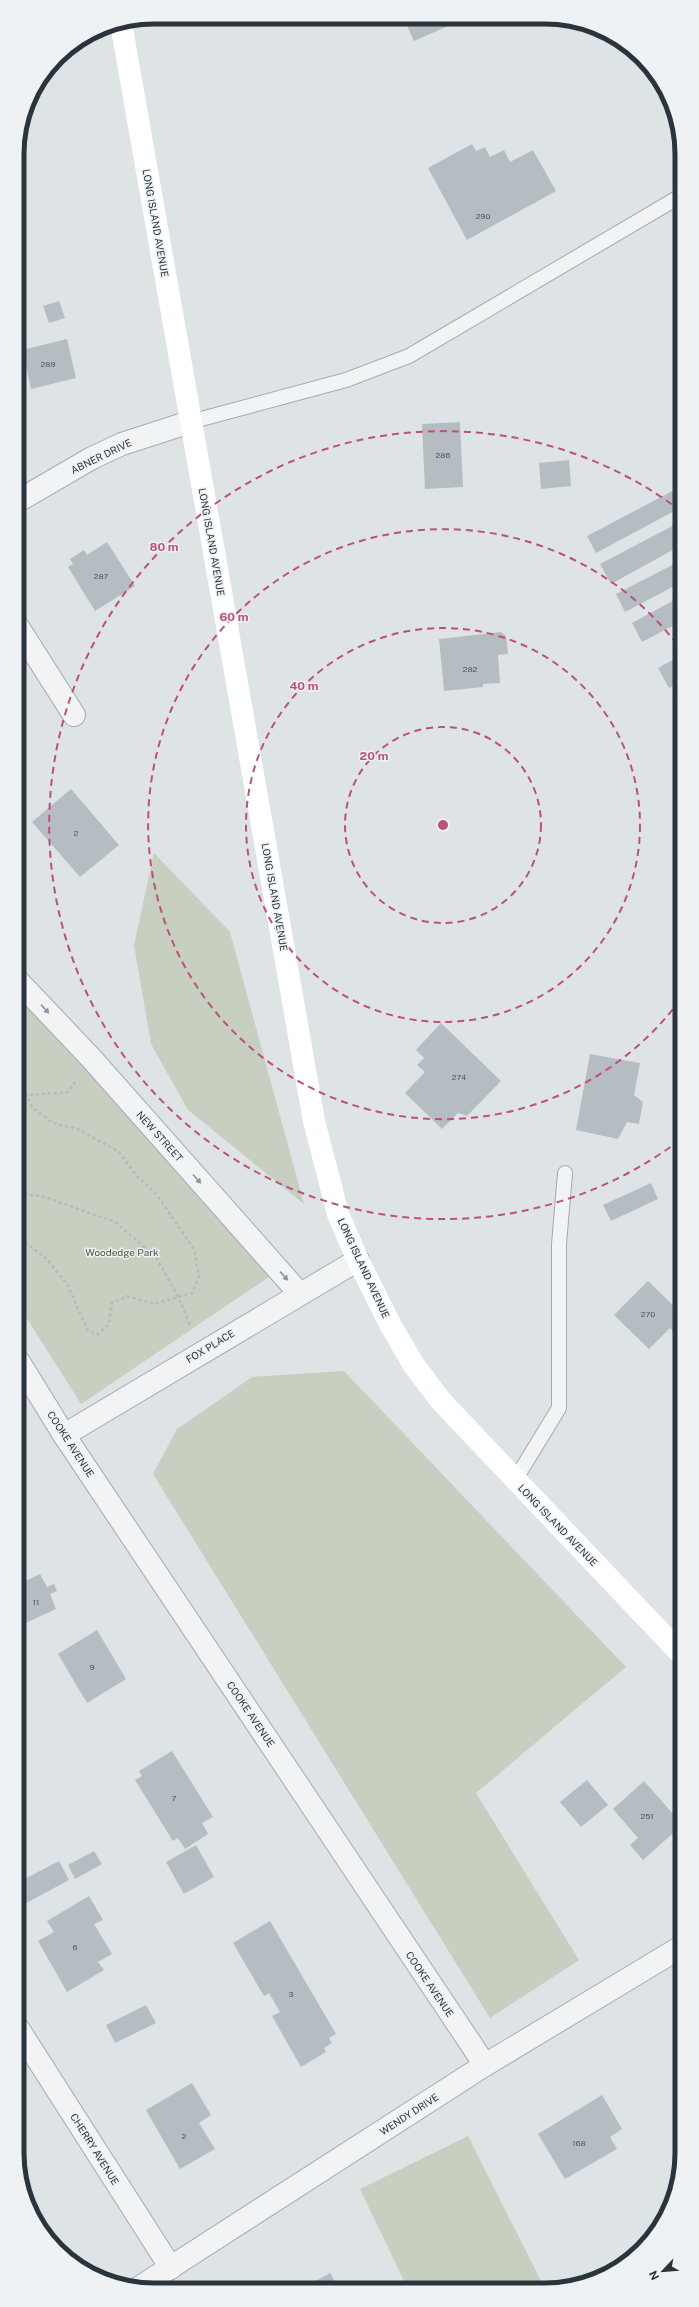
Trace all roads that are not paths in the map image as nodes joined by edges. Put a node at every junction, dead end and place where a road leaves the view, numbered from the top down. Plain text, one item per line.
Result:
1 (123, 28) edge
2 (675, 200) edge
3 (190, 422) junction
4 (24, 498) edge
5 (24, 636) edge
6 (74, 715) dead end
7 (24, 987) edge
8 (565, 1173) dead end
9 (358, 1260) junction
10 (299, 1293) junction
11 (24, 1370) edge
12 (64, 1435) junction
13 (515, 1480) junction
14 (675, 1648) edge
15 (675, 1951) edge
16 (24, 2038) edge
17 (485, 2065) junction
18 (171, 2268) junction
19 (147, 2283) edge

1 - 3 street, LONG ISLAND AVENUE
2 - 3 lane
3 - 4 street, ABNER DRIVE
3 - 9 street, LONG ISLAND AVENUE
5 - 6 street
7 -> 10 street, NEW STREET
8 - 13 lane
9 - 10 street, FOX PLACE
9 - 13 street, LONG ISLAND AVENUE
10 - 12 street, FOX PLACE
11 - 12 street, COOKE AVENUE
12 - 17 street, COOKE AVENUE
13 - 14 street, LONG ISLAND AVENUE
15 - 17 street, WENDY DRIVE
16 - 18 street, CHERRY AVENUE
17 - 18 street, WENDY DRIVE
18 - 19 street, WENDY DRIVE

